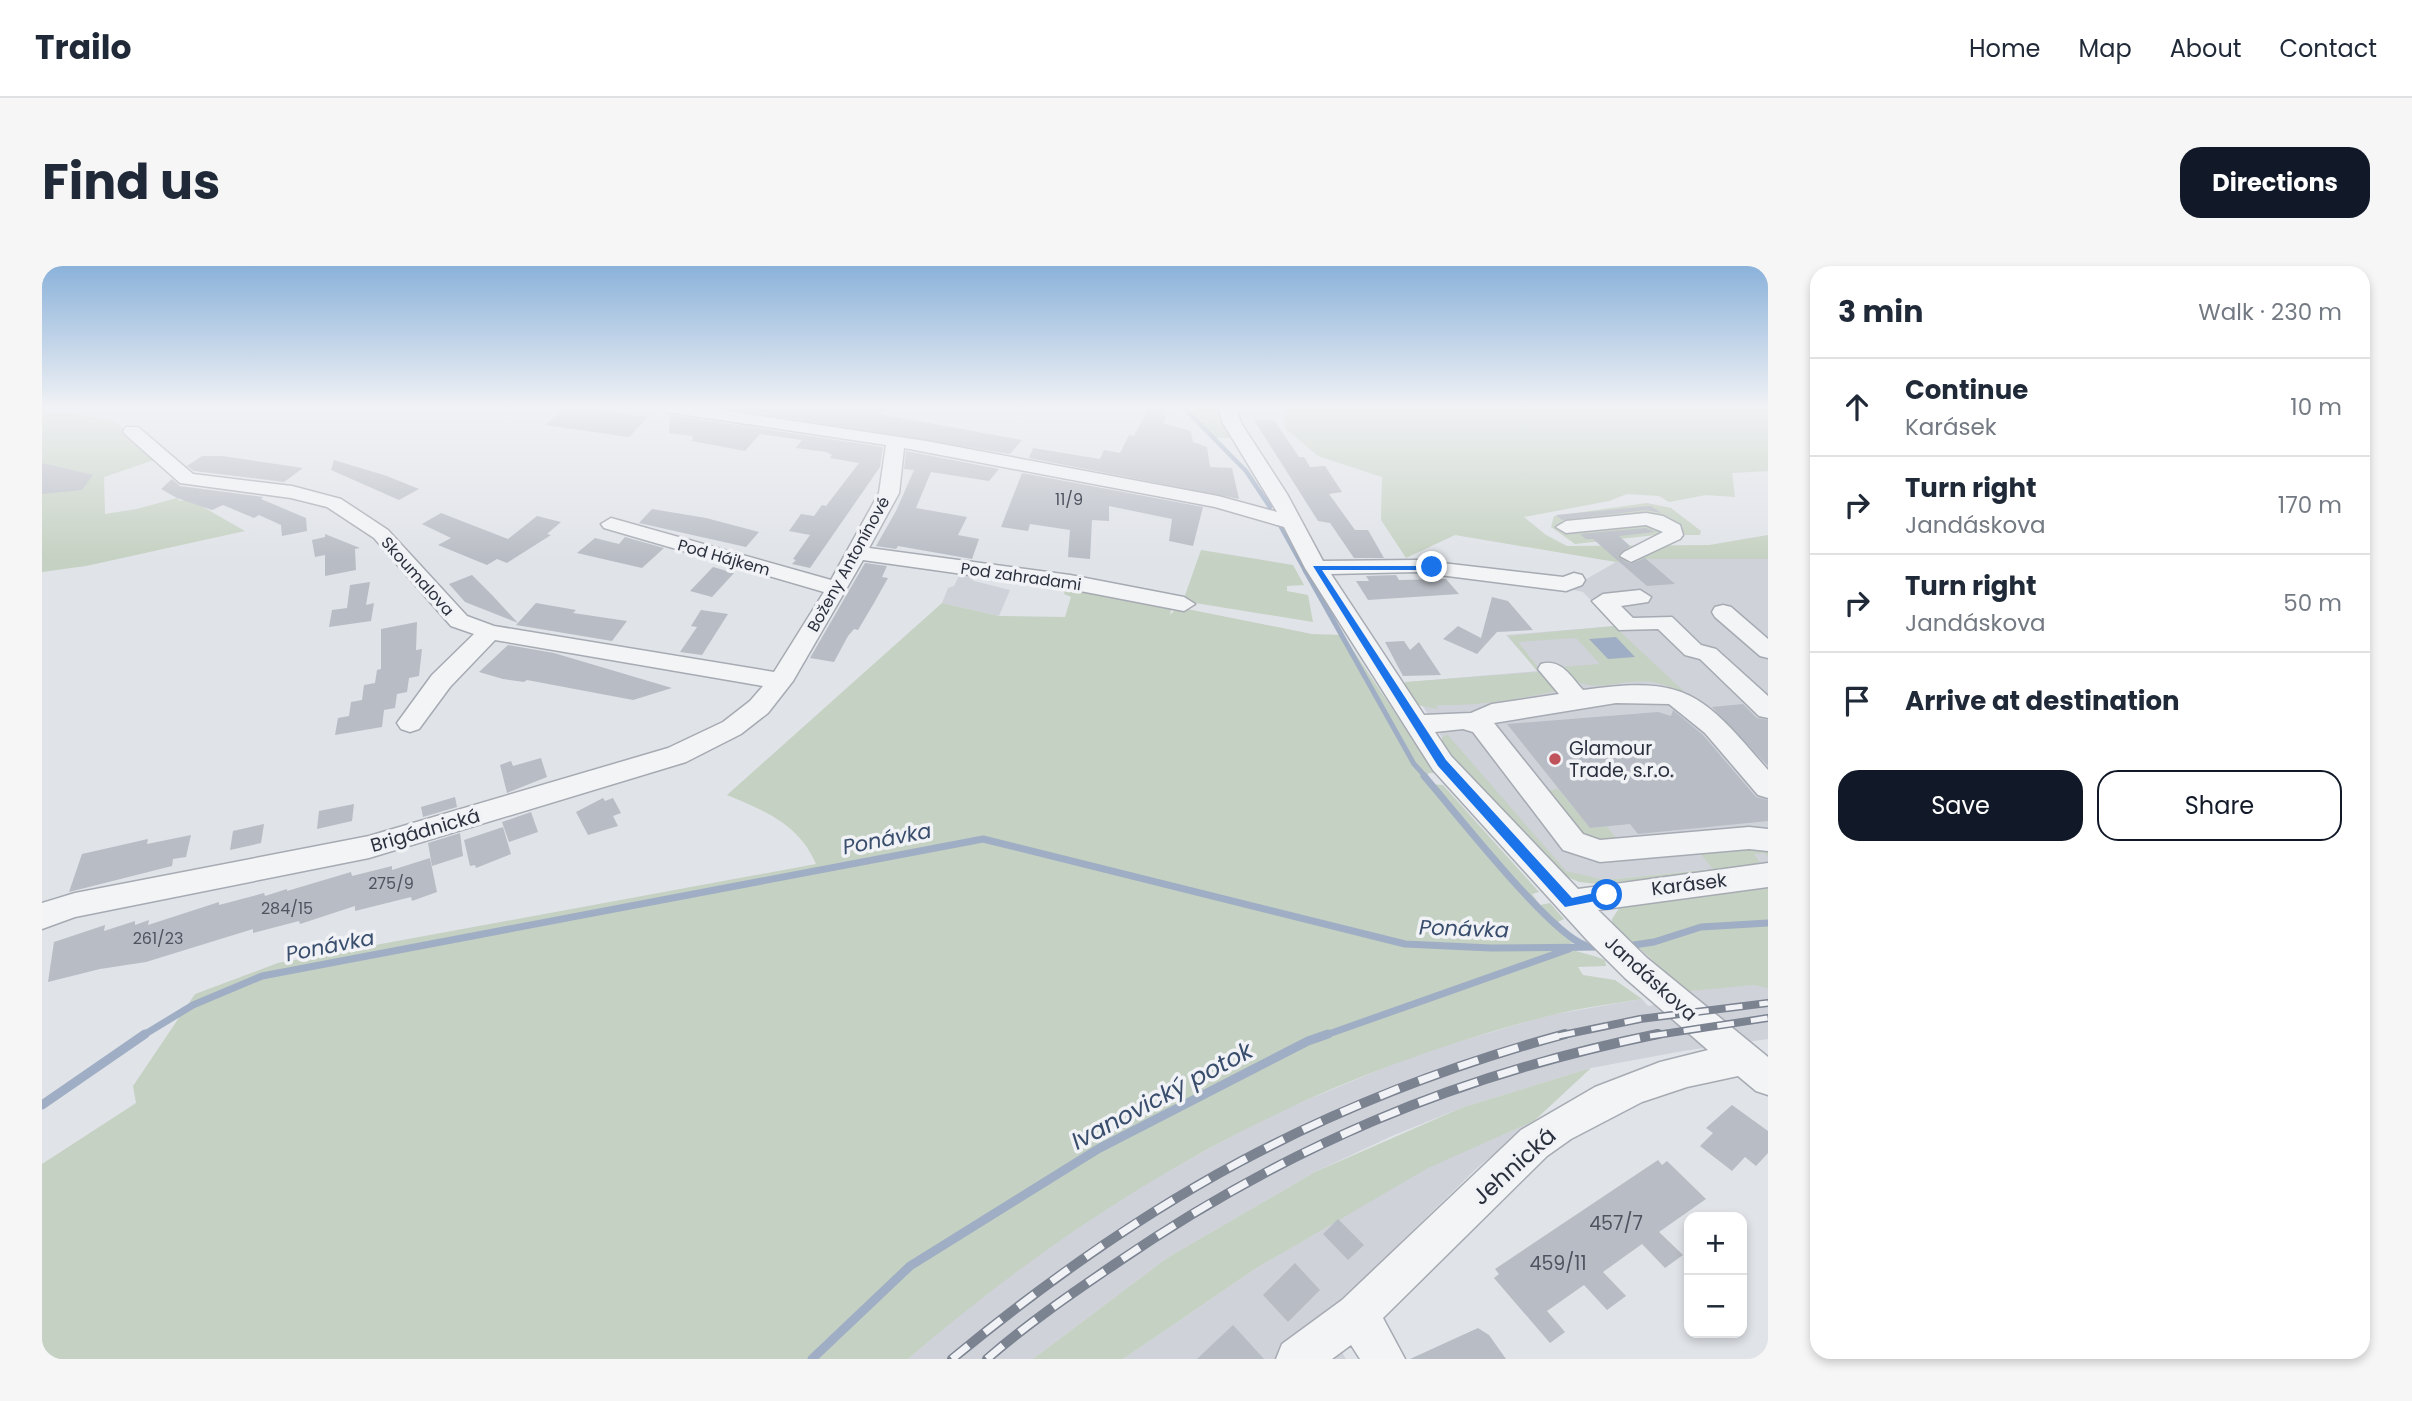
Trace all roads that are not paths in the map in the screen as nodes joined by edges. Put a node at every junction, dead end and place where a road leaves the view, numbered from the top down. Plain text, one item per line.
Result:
1 (156, 458) edge
2 (894, 458) edge
3 (986, 458) edge
4 (1254, 458) edge
5 (1290, 522) junction
6 (611, 524) dead end
7 (1566, 527) dead end
8 (857, 553) junction
9 (1631, 556) dead end
10 (1316, 568) junction
11 (1574, 580) dead end
12 (837, 589) junction
13 (1640, 597) dead end
14 (1184, 604) dead end
15 (1723, 612) dead end
16 (490, 632) junction
17 (1768, 651) edge
18 (1550, 668) dead end
19 (781, 681) junction
20 (1579, 701) junction
21 (1768, 710) edge
22 (1475, 722) junction
23 (411, 723) dead end
24 (1416, 724) junction
25 (1768, 788) edge
26 (1768, 840) edge
27 (1768, 875) edge
28 (1570, 903) junction
29 (42, 916) edge
30 (1756, 1069) edge
31 (1357, 1315) junction
32 (1297, 1359) edge
33 (1384, 1359) edge

1 - 16 street, Skoumalova
2 - 8 street, Boženy Antonínové
3 - 5 street
4 - 5 street, Jandáskova
5 - 10 street, Jandáskova
6 - 12 street, Pod Hájkem
7 - 9 street
8 - 12 street, Boženy Antonínové
8 - 14 street, Pod zahradami
10 - 11 street
10 - 24 street, Jandáskova
12 - 19 street, Boženy Antonínové
13 - 21 street
15 - 17 street
16 - 19 street, Skoumalova
16 - 23 street
18 - 20 street
19 - 29 street, Brigádnická
20 - 22 street
20 - 25 street
22 - 24 street
22 - 26 street
24 - 28 street, Jandáskova
27 - 28 street, Karásek
28 - 30 street, Jandáskova
30 - 31 street, Jehnická
31 - 32 street, Jehnická
31 - 33 street

